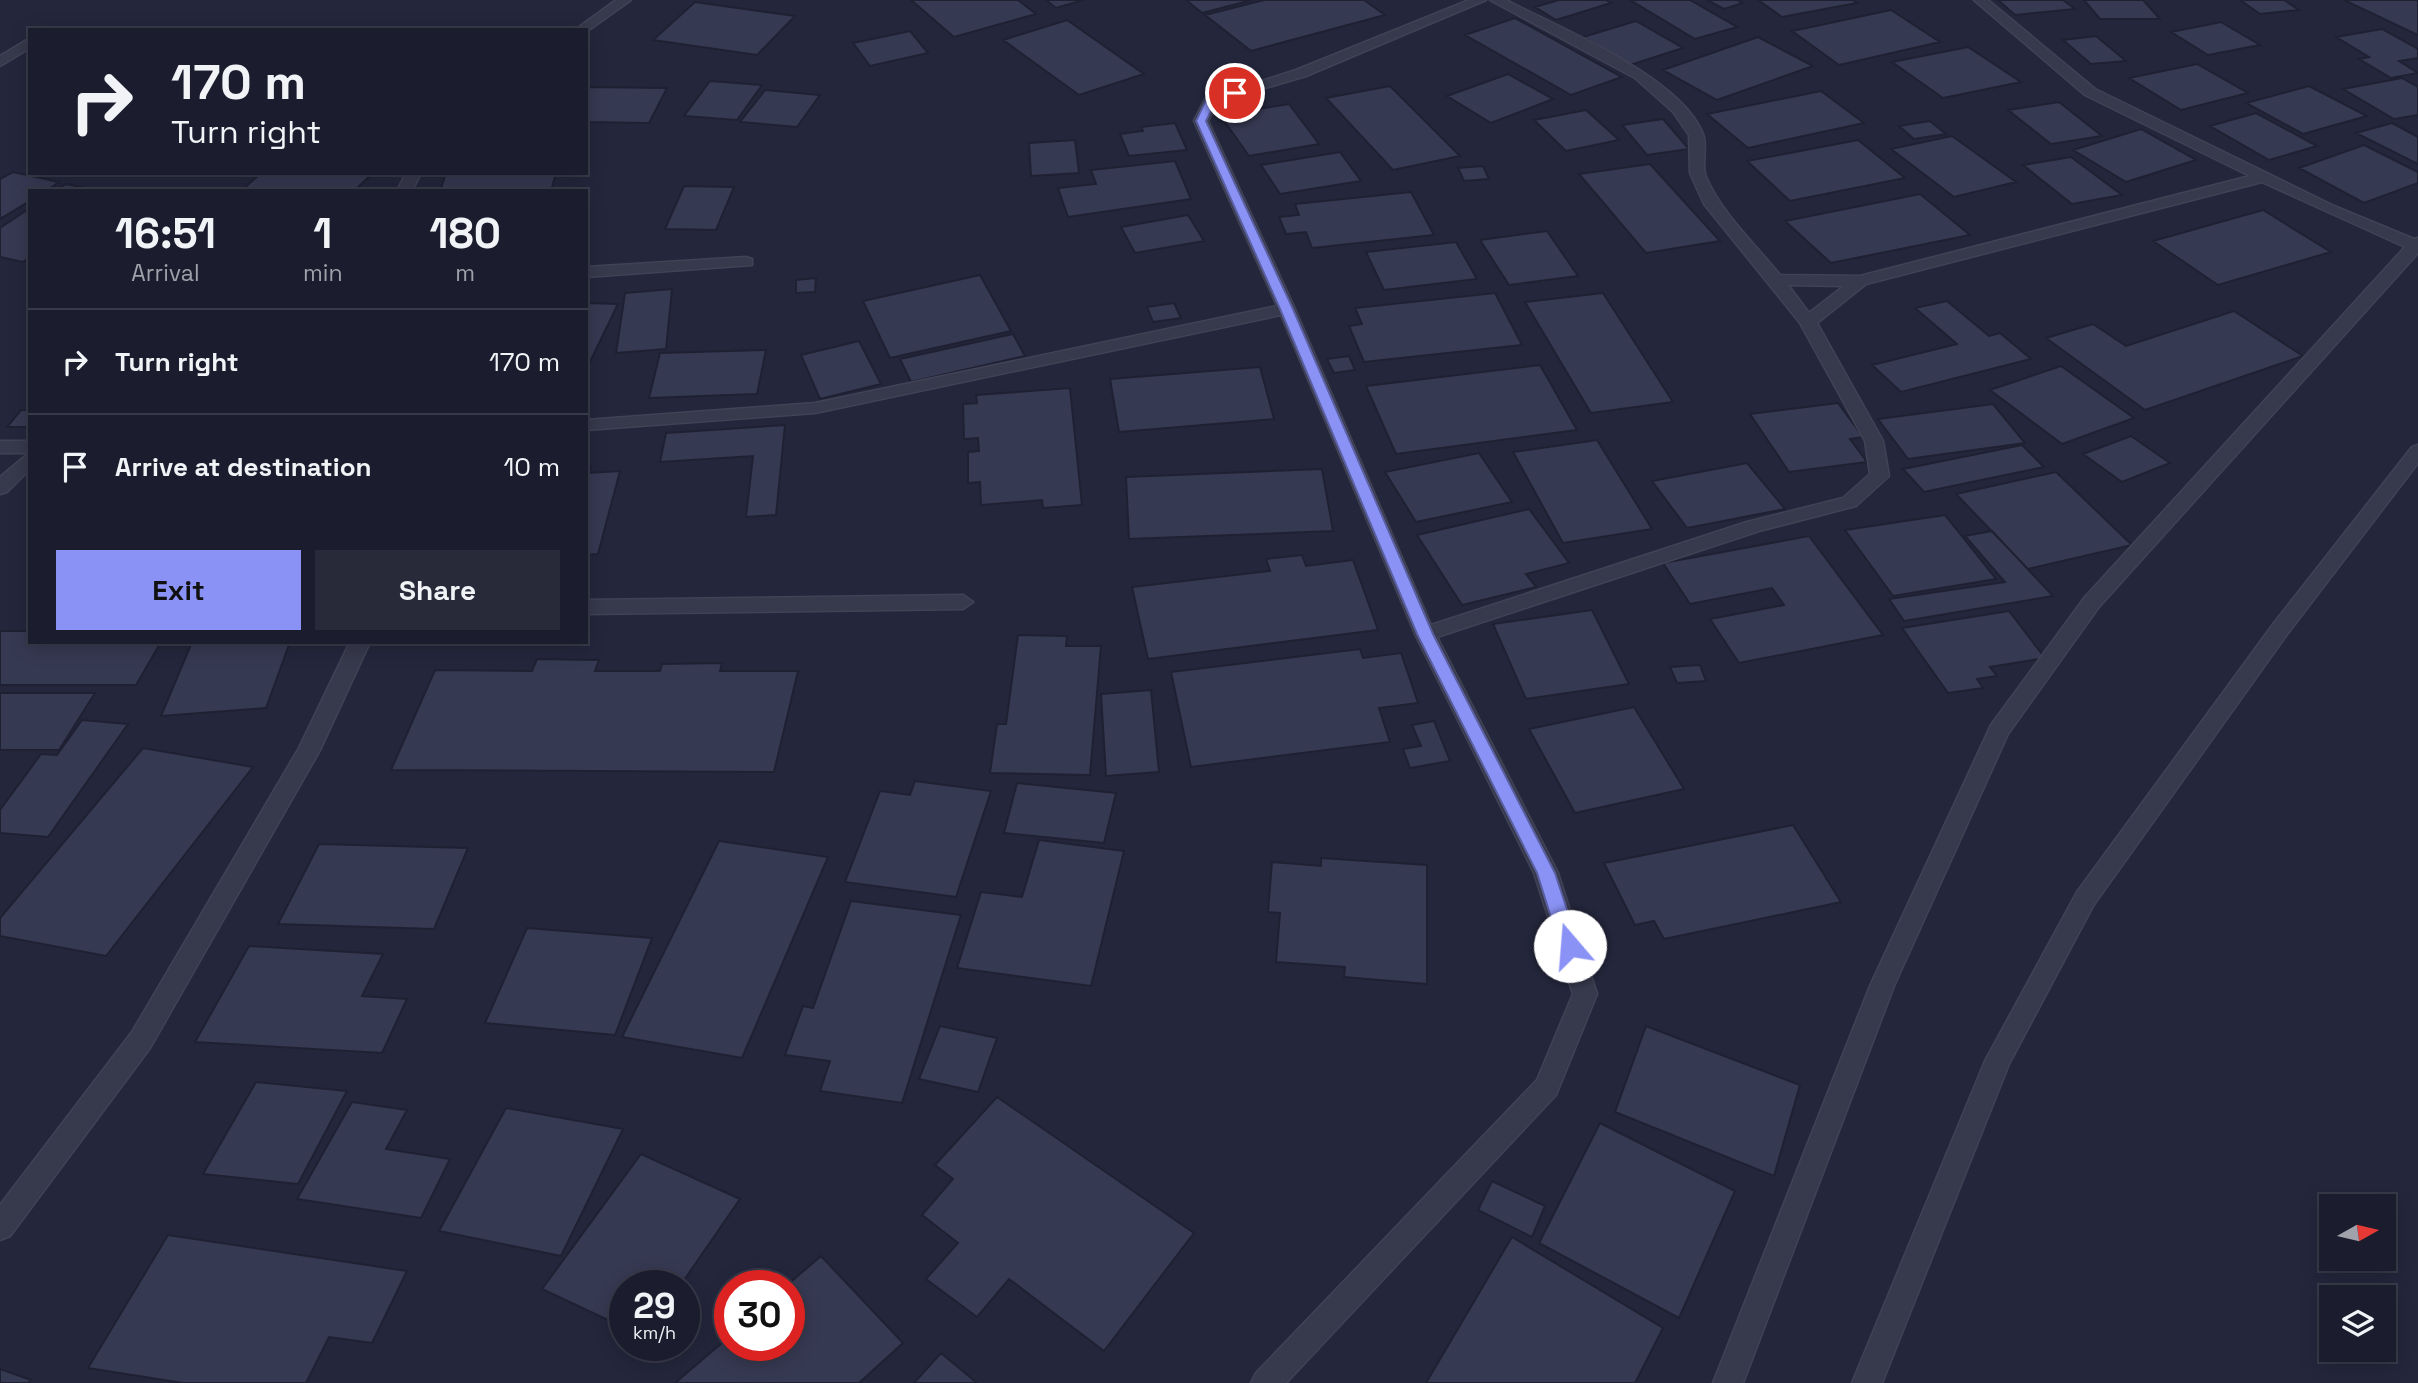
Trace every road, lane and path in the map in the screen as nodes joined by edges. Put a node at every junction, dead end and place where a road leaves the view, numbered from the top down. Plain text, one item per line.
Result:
1 (625, 0) edge
2 (1480, 0) edge
3 (1496, 0) edge
4 (1980, 0) edge
5 (584, 28) edge
6 (28, 43) edge
7 (0, 62) edge
8 (2264, 177) junction
9 (2417, 245) edge
10 (746, 262) dead end
11 (588, 272) edge
12 (1776, 280) junction
13 (1860, 281) junction
14 (1287, 309) junction
15 (1808, 322) junction
16 (588, 425) edge
17 (0, 447) edge
18 (28, 447) edge
19 (2418, 451) edge
20 (28, 460) edge
21 (0, 488) edge
22 (964, 602) dead end
23 (588, 607) edge
24 (1425, 634) junction
25 (359, 644) edge
26 (0, 1227) edge
27 (1266, 1383) edge
28 (1728, 1383) edge
29 (1867, 1383) edge

1 - 5 street
2 - 14 street
3 - 12 street
4 - 8 street
6 - 7 street
8 - 9 street
8 - 13 street
9 - 28 street
10 - 11 street
12 - 13 street
12 - 15 street
13 - 15 street
14 - 16 street
14 - 24 street
15 - 24 street
17 - 18 street
19 - 29 street
20 - 21 street
22 - 23 street
24 - 27 street
25 - 26 street

